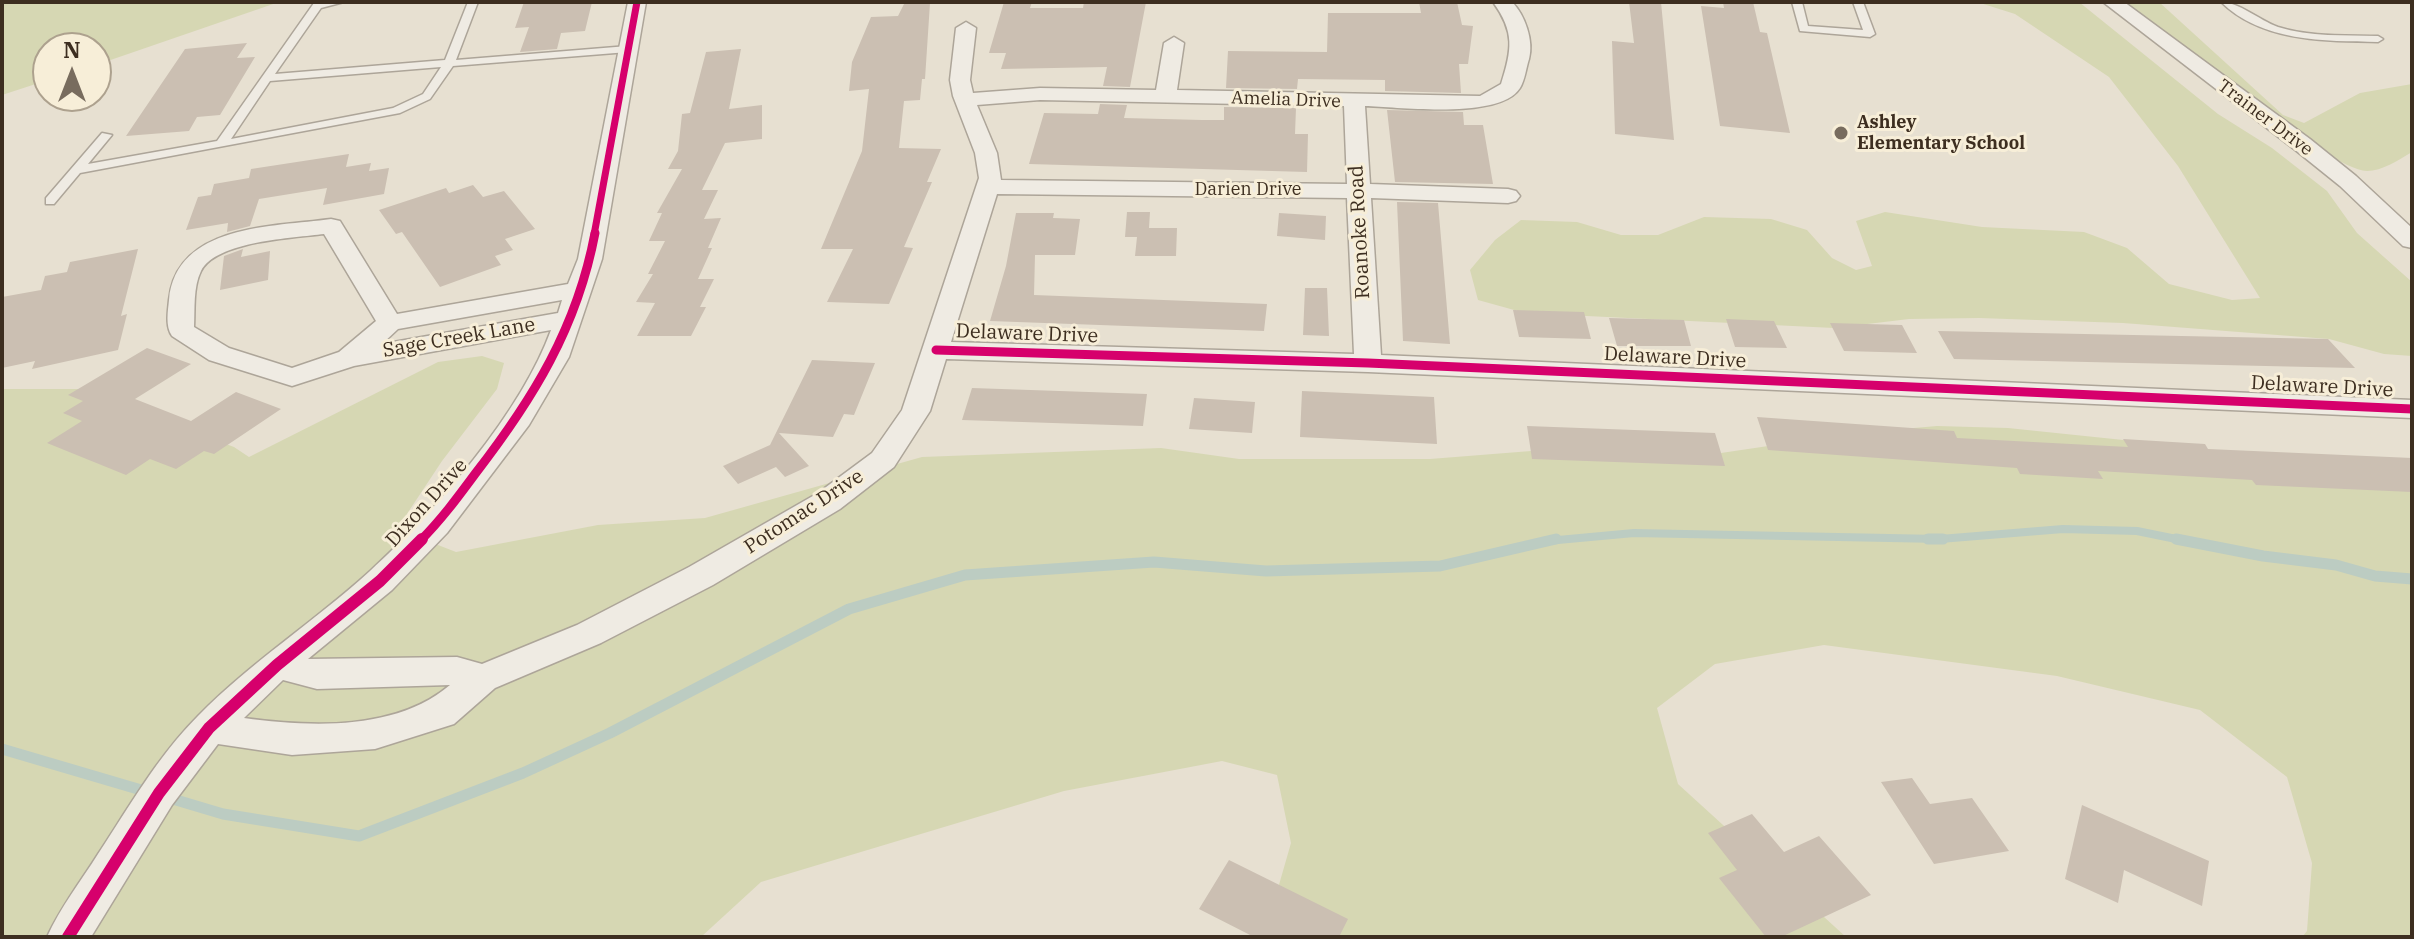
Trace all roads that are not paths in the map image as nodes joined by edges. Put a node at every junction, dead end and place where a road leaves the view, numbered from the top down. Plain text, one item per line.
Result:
1 (339, 2) edge
2 (473, 2) edge
3 (637, 2) edge
4 (1502, 2) edge
5 (1797, 2) edge
6 (1858, 2) edge
7 (2112, 2) edge
8 (2226, 2) edge
9 (966, 28) dead end
10 (2378, 39) dead end
11 (1174, 43) dead end
12 (557, 46) dead end
13 (521, 48) dead end
14 (628, 49) junction
15 (581, 53) junction
16 (487, 61) junction
17 (446, 64) junction
18 (267, 78) junction
19 (1165, 97) junction
20 (965, 100) junction
21 (1354, 101) junction
22 (106, 135) dead end
23 (221, 144) junction
24 (76, 170) junction
25 (988, 187) junction
26 (1357, 191) junction
27 (1508, 196) dead end
28 (50, 201) dead end
29 (2410, 237) edge
30 (573, 304) junction
31 (390, 323) junction
32 (936, 350) junction
33 (349, 358) junction
34 (1368, 363) junction
35 (2412, 409) edge
36 (277, 665) junction
37 (483, 678) junction
38 (209, 728) junction
39 (70, 934) edge

1 - 18 lane
2 - 17 lane
3 - 14 street, Dixon Drive
4 - 21 street, Amelia Drive
5 - 6 lane
7 - 29 street, Trainer Drive
8 - 10 lane
9 - 20 street, Potomac Drive
11 - 19 street
12 - 15 lane
13 - 16 lane
14 - 15 lane
14 - 30 street, Dixon Drive
15 - 16 lane
16 - 17 lane
17 - 18 lane
17 - 23 lane
18 - 23 lane
19 - 20 street, Amelia Drive
19 - 21 street, Amelia Drive
20 - 25 street, Potomac Drive
21 - 26 street, Roanoke Road
22 - 24 lane
23 - 24 lane
24 - 28 lane
25 - 26 street, Darien Drive
25 - 32 street, Potomac Drive
26 - 27 street, Darien Drive
26 - 34 street, Roanoke Road
30 - 31 street, Sage Creek Lane
30 - 33 street, Sage Creek Lane
30 - 36 street, Dixon Drive
31 - 33 street, Sage Creek Lane
31 - 33 street, Sage Creek Lane
32 - 34 street, Delaware Drive
32 - 37 street, Potomac Drive
34 - 35 street, Delaware Drive
36 - 37 street
36 - 38 street, Dixon Drive
37 - 38 street, Potomac Drive
38 - 39 street, Dixon Drive

